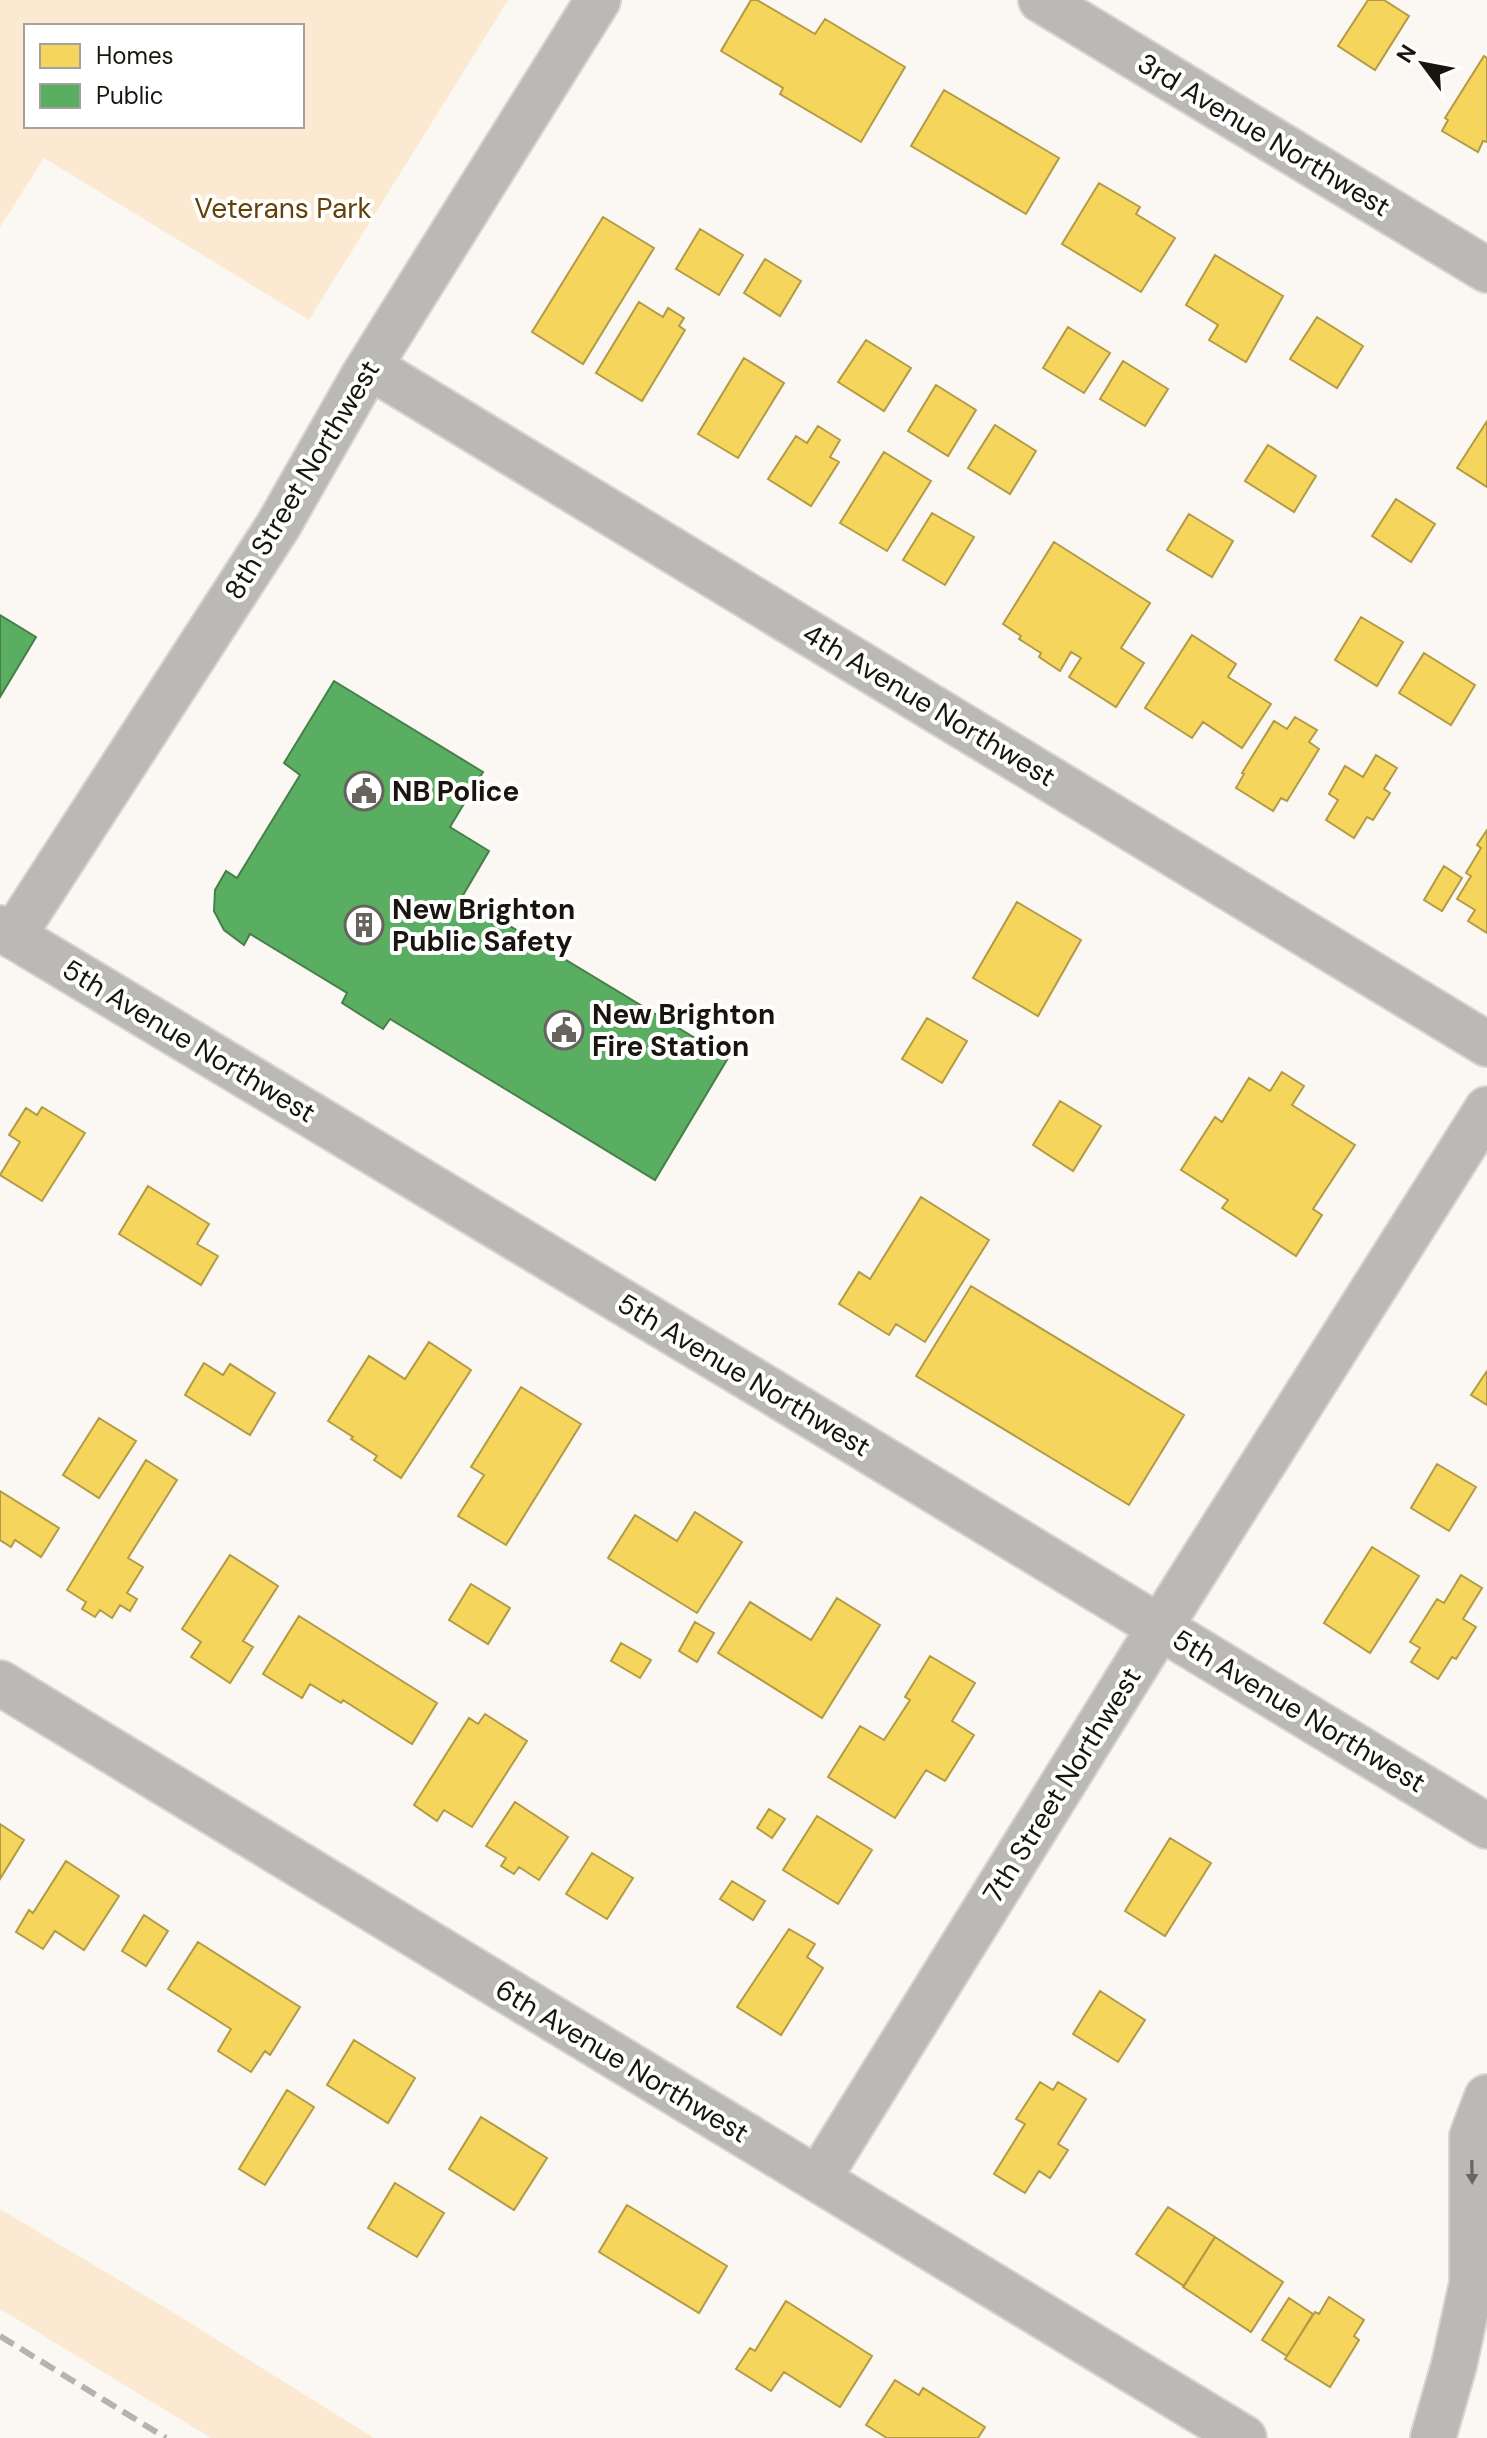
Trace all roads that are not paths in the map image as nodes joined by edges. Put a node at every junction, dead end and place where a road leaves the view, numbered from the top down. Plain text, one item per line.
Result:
1 (598, 0) edge
2 (1041, 0) edge
3 (1487, 270) edge
4 (370, 367) junction
5 (4, 940) edge
6 (1487, 1044) edge
7 (1487, 1109) edge
8 (1160, 1627) junction
9 (0, 1683) edge
10 (1487, 1826) edge
11 (1487, 2097) edge
12 (818, 2179) junction
13 (1480, 2240) edge
14 (1244, 2438) edge
15 (1433, 2438) edge

1 - 4 street, 8th Street Northwest
2 - 3 street, 3rd Avenue Northwest
4 - 5 street, 8th Street Northwest
4 - 6 street, 4th Avenue Northwest
5 - 8 street, 5th Avenue Northwest
7 - 8 street, 7th Street Northwest
8 - 10 street, 5th Avenue Northwest
8 - 12 street, 7th Street Northwest
9 - 12 street, 6th Avenue Northwest
11 -> 13 street
12 - 14 street, 6th Avenue Northwest
13 - 15 street

